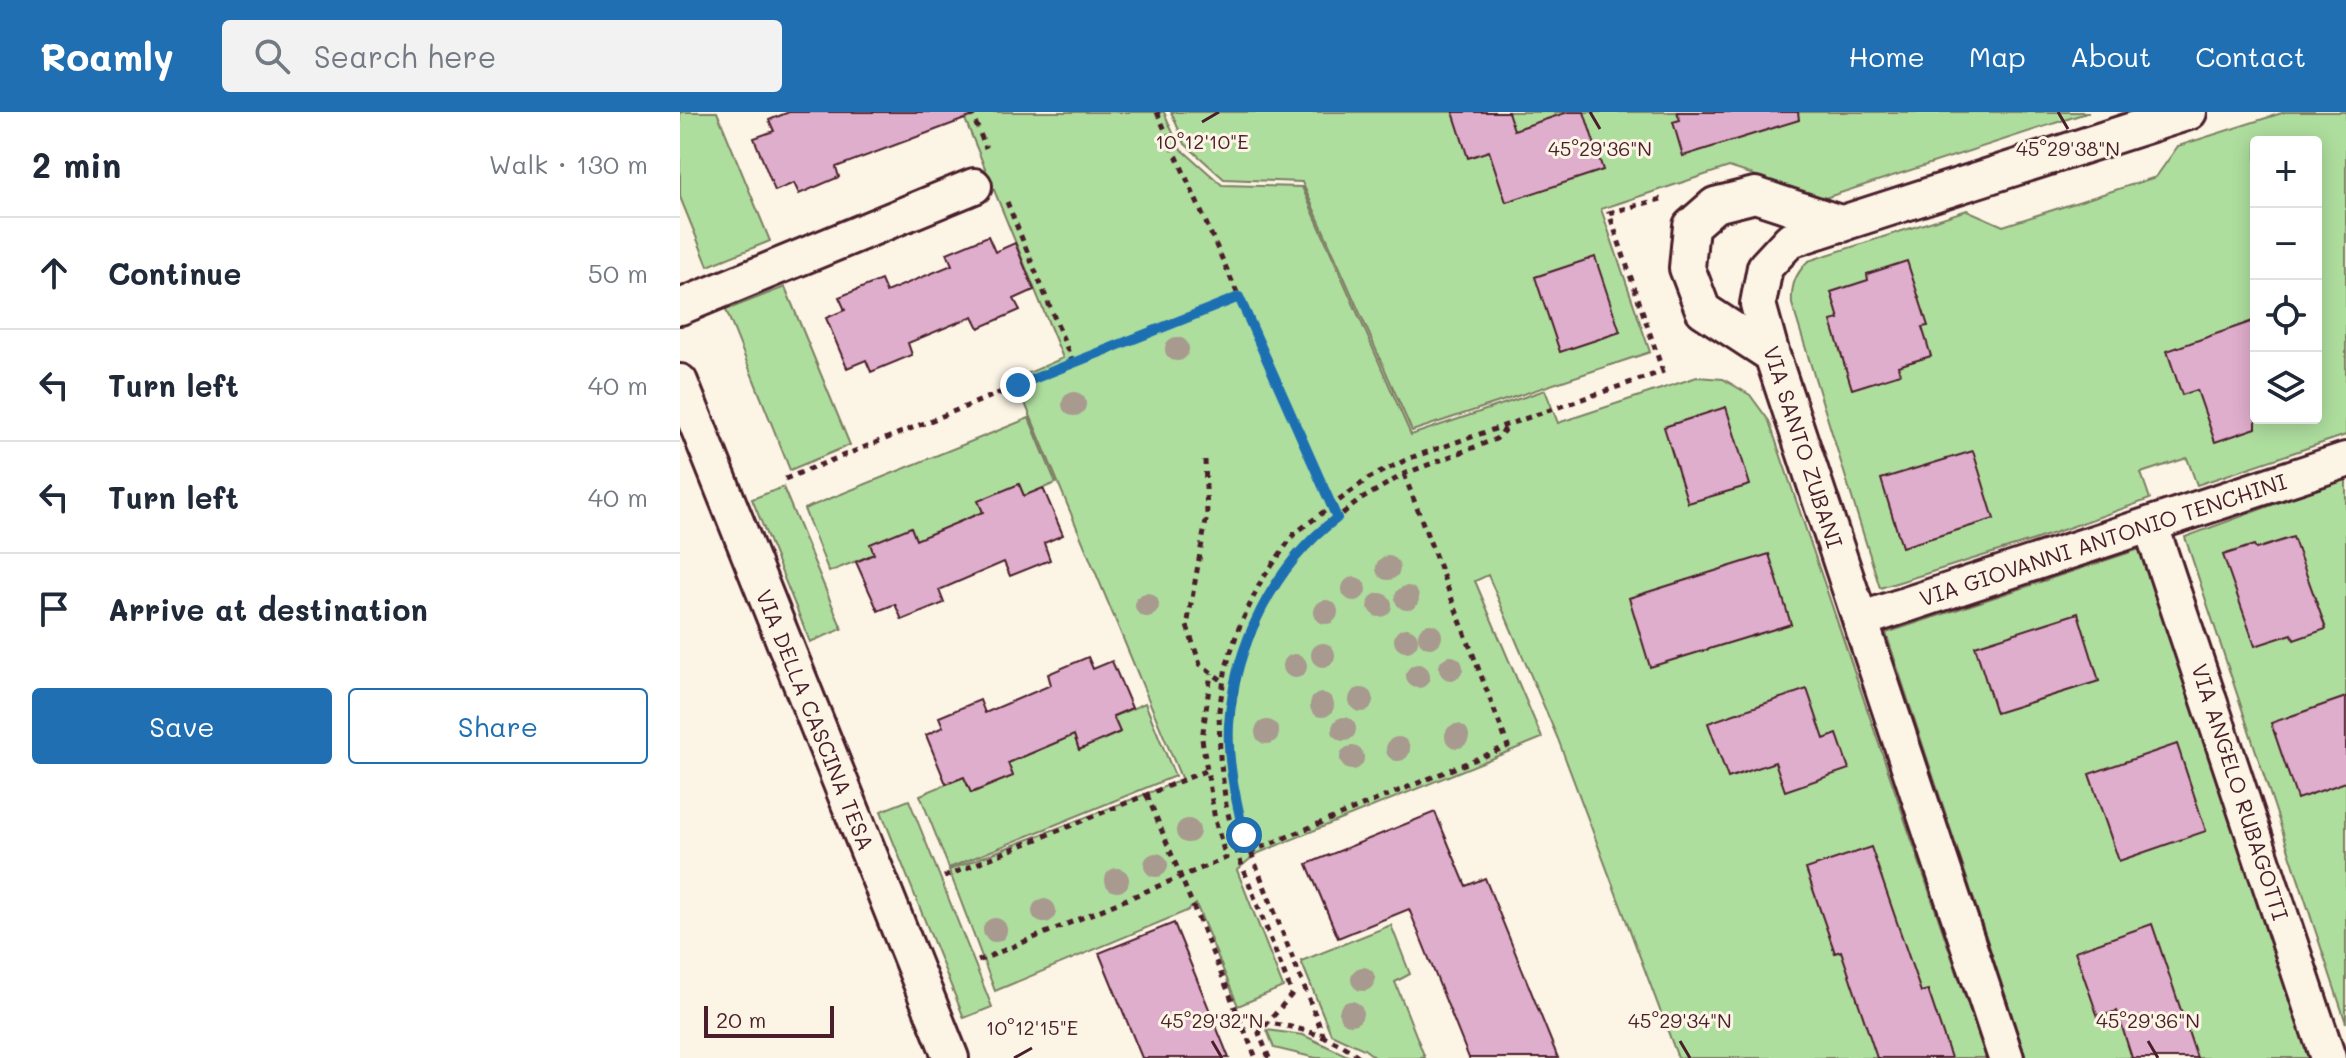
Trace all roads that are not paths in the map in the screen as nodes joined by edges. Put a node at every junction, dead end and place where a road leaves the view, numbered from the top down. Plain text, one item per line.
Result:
1 (2189, 112) edge
2 (982, 171) road end
3 (1843, 224) junction
4 (680, 307) edge
5 (1772, 355) junction
6 (680, 382) edge
7 (2346, 460) edge
8 (2151, 526) junction
9 (1860, 620) junction
10 (951, 1058) edge
11 (2006, 1058) edge
12 (2328, 1058) edge

1 - 3 street, VIA SANTO ZUBANI
2 - 4 street
3 - 5 street, VIA SANTO ZUBANI
3 - 5 street
5 - 9 street, VIA SANTO ZUBANI
6 - 10 street, VIA DELLA CASCINA TESA
7 - 8 street, VIA GIOVANNI ANTONIO TENCHINI
8 - 9 street, VIA GIOVANNI ANTONIO TENCHINI
8 - 12 street, VIA ANGELO RUBAGOTTI
9 - 11 street, VIA SANTO ZUBANI

